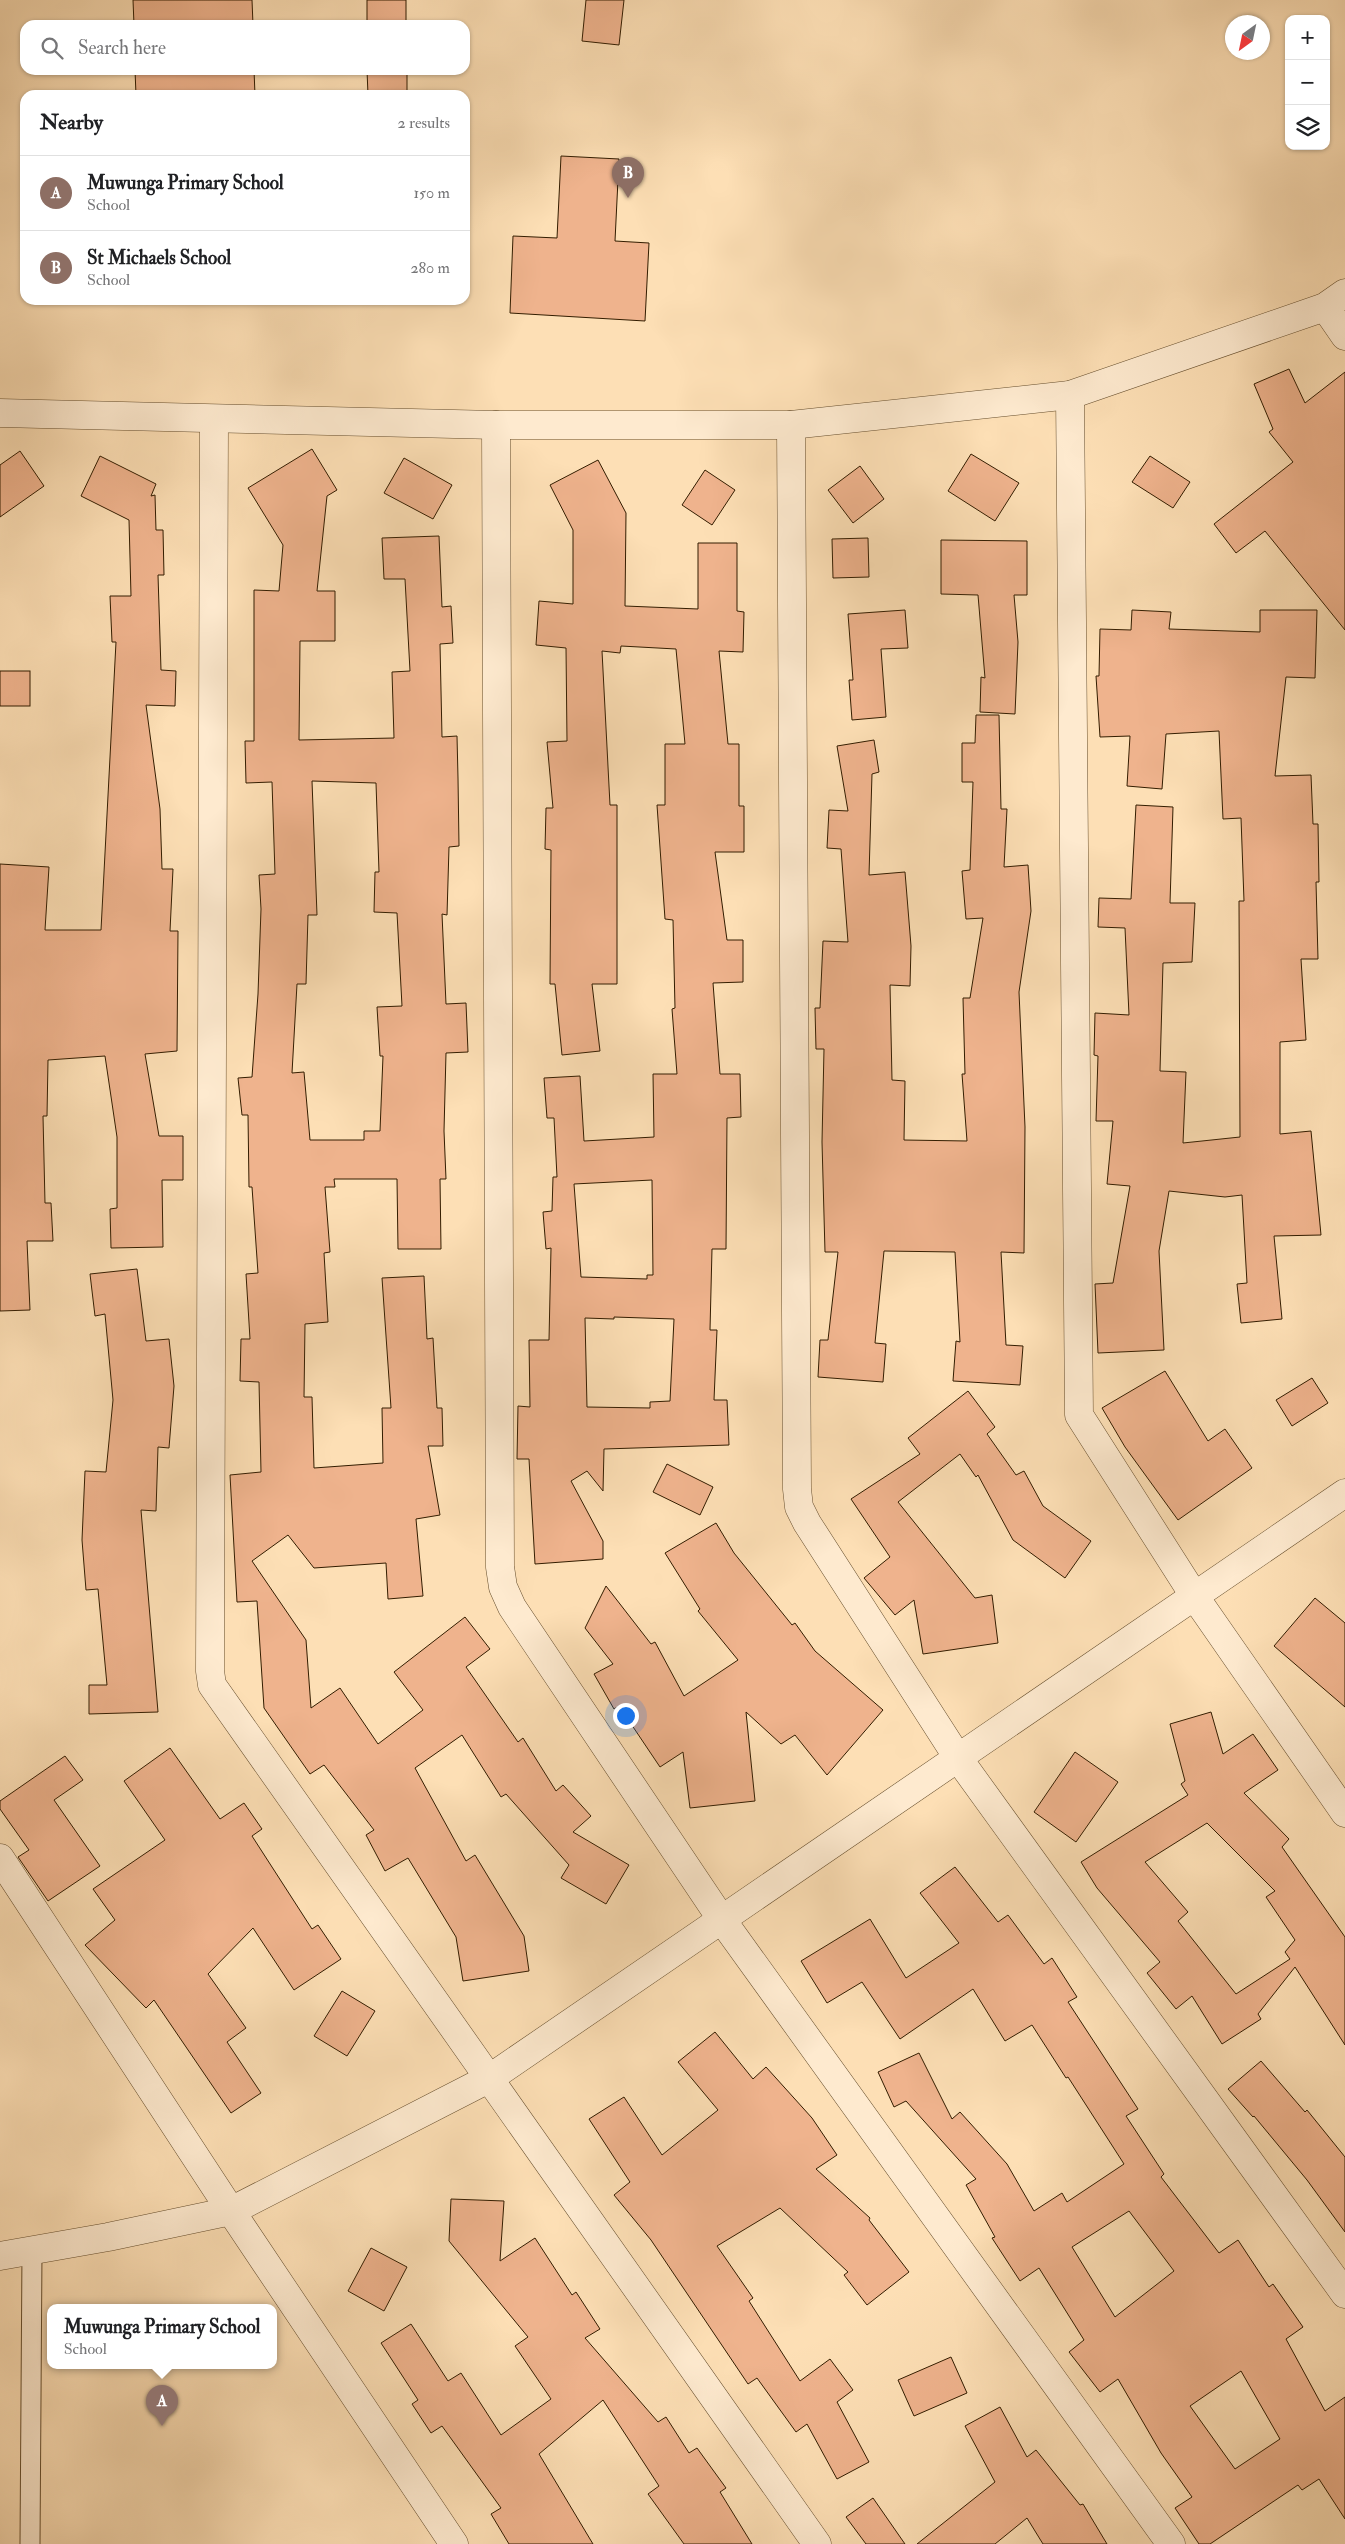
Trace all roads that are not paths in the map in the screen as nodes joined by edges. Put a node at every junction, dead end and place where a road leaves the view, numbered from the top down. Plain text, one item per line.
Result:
1 (1335, 300) edge
2 (1345, 336) edge
3 (1070, 395) junction
4 (0, 413) edge
5 (214, 420) junction
6 (496, 425) junction
7 (791, 425) junction
8 (1345, 1493) edge
9 (1195, 1597) junction
10 (958, 1758) junction
11 (1345, 1813) edge
12 (0, 1858) edge
13 (722, 1920) junction
14 (490, 2078) junction
15 (230, 2211) junction
16 (32, 2251) junction
17 (0, 2256) edge
18 (1345, 2294) edge
19 (30, 2544) edge
20 (454, 2544) edge
21 (817, 2544) edge
22 (1171, 2544) edge

1 - 2 street
1 - 3 street
3 - 7 street
3 - 9 street
4 - 5 street
5 - 6 street
5 - 14 street
6 - 7 street
6 - 13 street
7 - 10 street
8 - 9 street
9 - 10 street
9 - 11 street
10 - 13 street
10 - 18 street
12 - 15 street
13 - 14 street
13 - 22 street
14 - 15 street
14 - 21 street
15 - 16 street
15 - 20 street
16 - 17 street
16 - 19 lane

